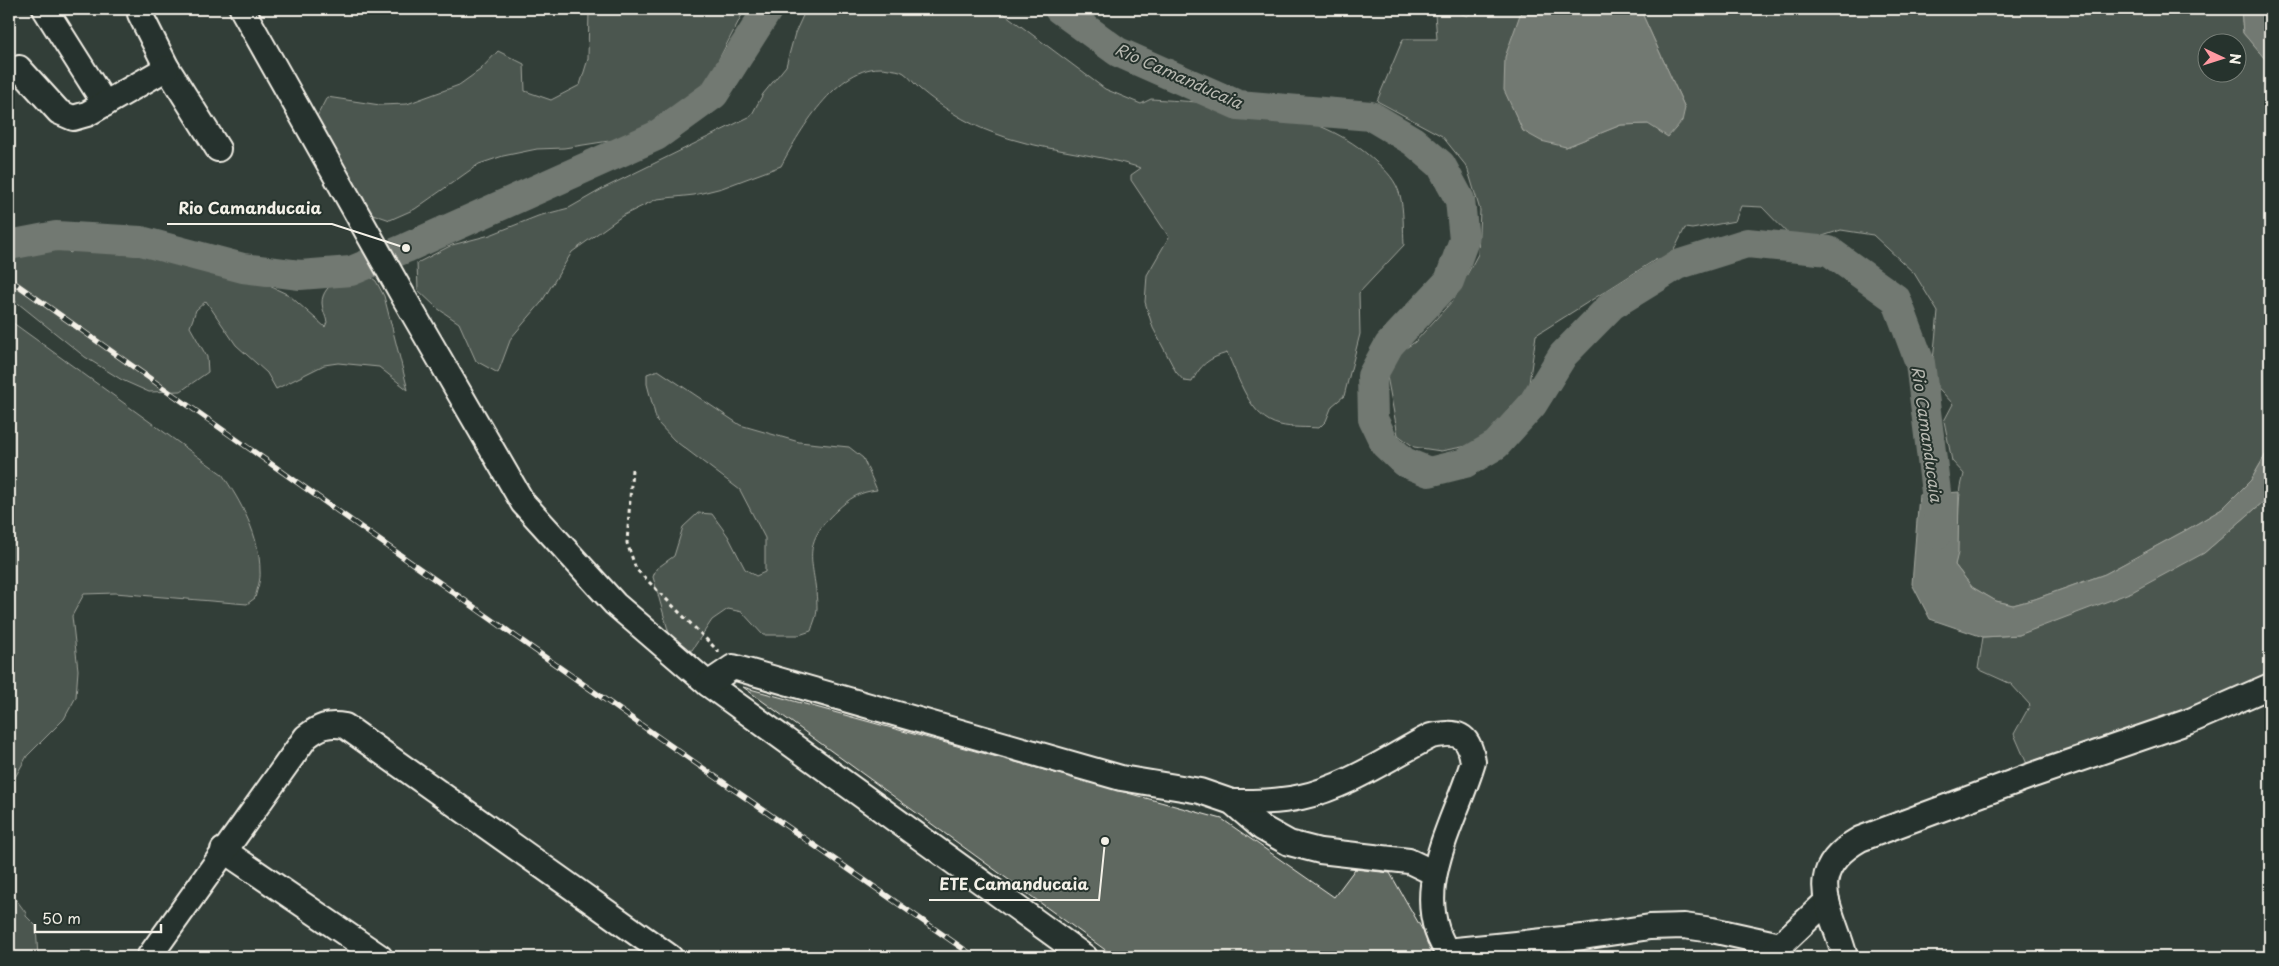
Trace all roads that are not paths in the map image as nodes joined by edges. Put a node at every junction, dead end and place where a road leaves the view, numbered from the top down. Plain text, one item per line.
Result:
1 (45, 9) edge
2 (140, 9) edge
3 (242, 9) edge
4 (18, 68) dead end
5 (167, 68) junction
6 (105, 104) junction
7 (218, 150) dead end
8 (708, 684) junction
9 (2270, 686) edge
10 (1232, 802) junction
11 (224, 850) junction
12 (1434, 873) junction
13 (1827, 901) junction
14 (1774, 951) edge
15 (1448, 954) edge
16 (149, 957) edge
17 (380, 957) edge
18 (670, 957) edge
19 (1085, 957) edge
20 (1845, 957) edge

1 - 6 street
2 - 5 street
3 - 8 street
4 - 6 street
5 - 6 street
5 - 7 street
8 - 10 street
8 - 19 street
9 - 13 street
10 - 12 street
10 - 12 street
11 - 16 street
11 - 17 street
11 - 18 street
12 - 15 street
13 - 14 street
13 - 20 street
14 - 15 street

